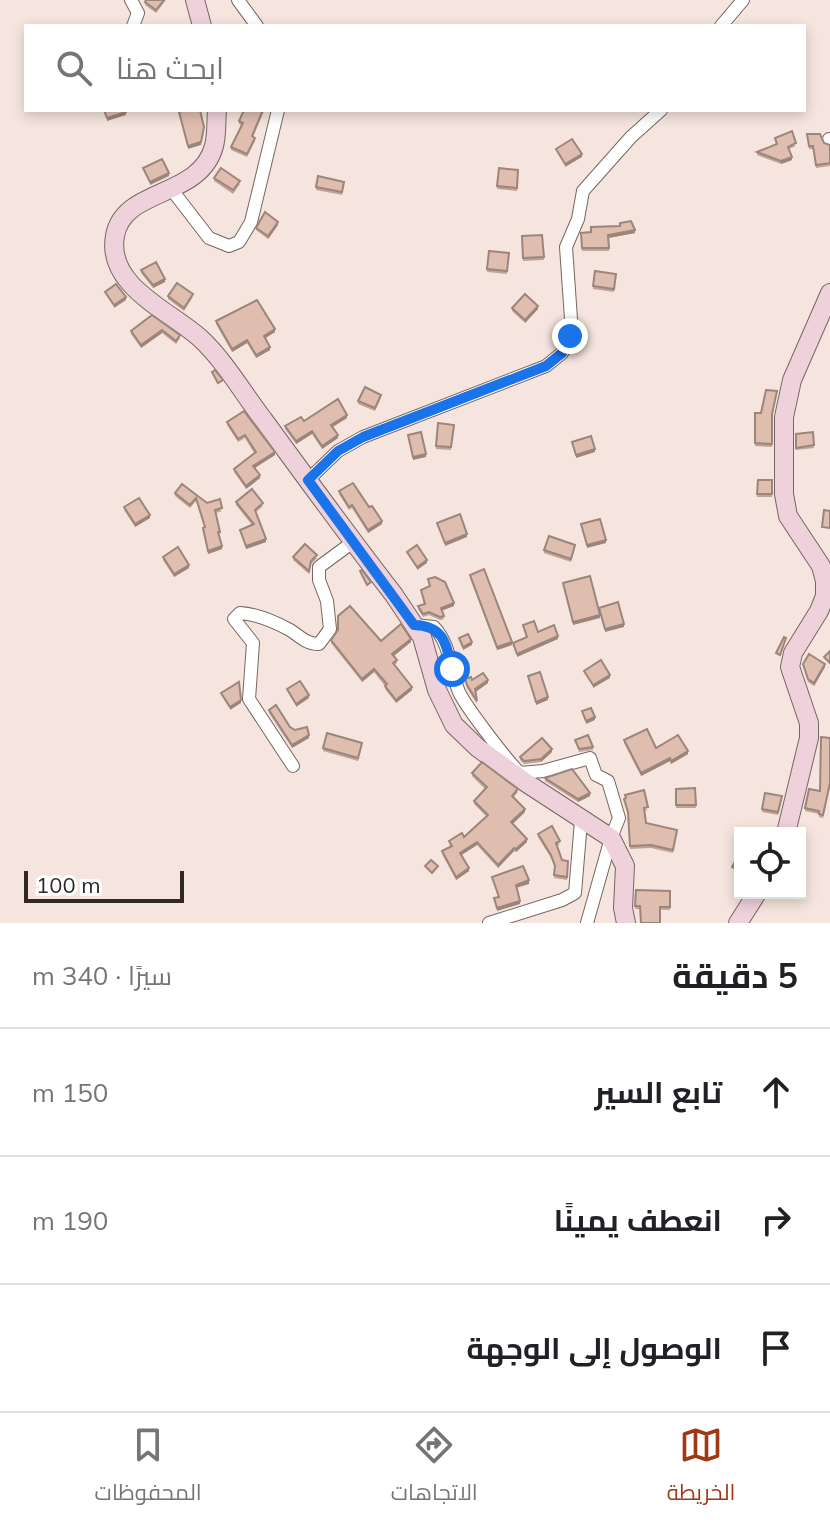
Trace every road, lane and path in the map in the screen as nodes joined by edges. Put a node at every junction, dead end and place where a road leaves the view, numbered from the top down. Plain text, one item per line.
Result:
1 (131, 0) edge
2 (195, 0) edge
3 (238, 0) edge
4 (743, 0) edge
5 (134, 24) edge
6 (201, 24) edge
7 (256, 24) edge
8 (723, 24) edge
9 (217, 112) edge
10 (278, 112) edge
11 (659, 112) edge
12 (172, 190) junction
13 (830, 293) edge
14 (308, 480) junction
15 (353, 542) junction
16 (414, 625) junction
17 (293, 766) dead end
18 (581, 821) junction
19 (787, 827) edge
20 (611, 838) junction
21 (753, 899) edge
22 (489, 923) edge
23 (587, 923) edge
24 (626, 923) edge
25 (738, 923) edge

1 - 5 street
2 - 6 street
3 - 7 street
4 - 8 street
9 - 12 street
10 - 12 street
11 - 14 street
12 - 14 street
13 - 19 street
14 - 15 street
15 - 16 street
15 - 17 street
16 - 18 street
16 - 20 street
18 - 20 street
18 - 22 street
20 - 23 street
20 - 24 street
21 - 25 street

